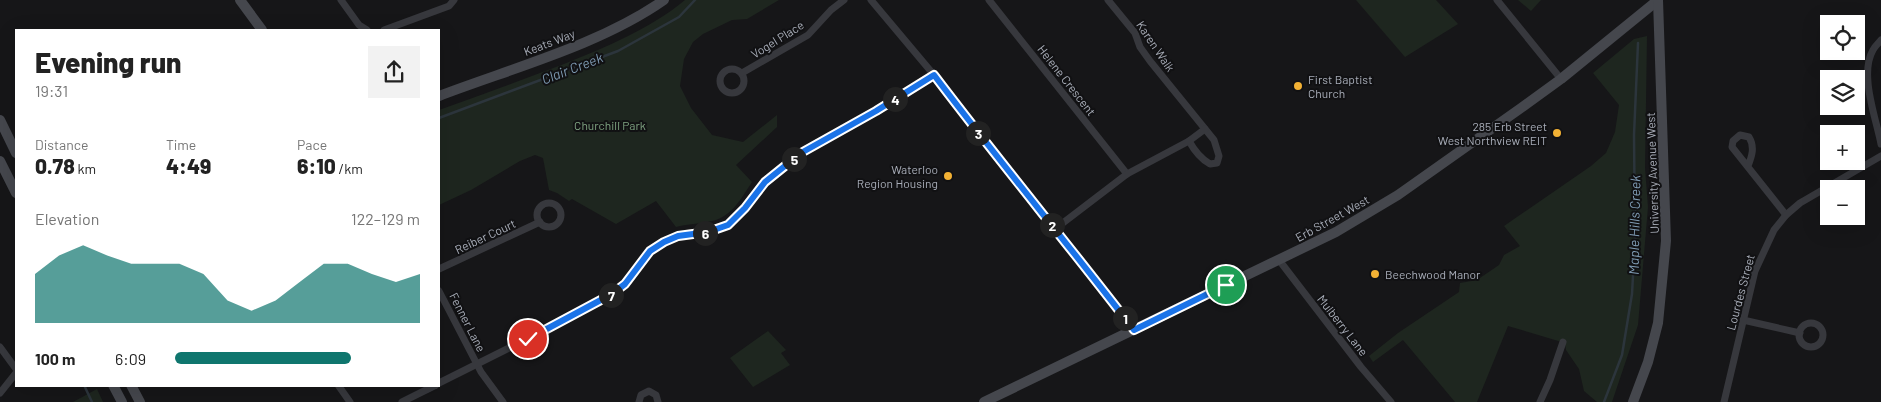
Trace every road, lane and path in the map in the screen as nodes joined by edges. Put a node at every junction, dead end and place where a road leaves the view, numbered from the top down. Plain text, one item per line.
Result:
1 (240, 0) edge
2 (341, 0) edge
3 (454, 0) edge
4 (664, 0) edge
5 (844, 0) edge
6 (872, 0) edge
7 (988, 0) edge
8 (1108, 0) edge
9 (1497, 0) edge
10 (1658, 0) edge
11 (261, 29) edge
12 (365, 29) edge
13 (387, 29) edge
14 (1881, 40) edge
15 (742, 73) dead end
16 (934, 75) junction
17 (1561, 79) junction
18 (440, 96) edge
19 (0, 120) edge
20 (1205, 128) junction
21 (1189, 141) junction
22 (1881, 144) edge
23 (15, 151) edge
24 (1881, 156) edge
25 (0, 161) edge
26 (1748, 166) dead end
27 (1127, 174) junction
28 (15, 191) edge
29 (1786, 215) junction
30 (540, 222) dead end
31 (1056, 229) junction
32 (1279, 260) junction
33 (440, 270) edge
34 (440, 293) edge
35 (1743, 320) junction
36 (1134, 330) junction
37 (1800, 333) dead end
38 (1563, 342) dead end
39 (0, 347) edge
40 (476, 364) junction
41 (15, 368) edge
42 (15, 374) edge
43 (440, 382) edge
44 (114, 387) edge
45 (132, 387) edge
46 (339, 387) edge
47 (431, 387) edge
48 (0, 393) edge
49 (122, 402) edge
50 (140, 402) edge
51 (350, 402) edge
52 (402, 402) edge
53 (504, 402) edge
54 (639, 402) edge
55 (658, 402) edge
56 (984, 402) edge
57 (1391, 402) edge
58 (1540, 402) edge
59 (1633, 402) edge
60 (1724, 402) edge

1 - 11 main road
2 - 12 street
3 - 13 street
4 - 18 main road, Keats Way
5 - 15 street, Vogel Place
6 - 16 street
7 - 27 street, Helene Crescent
8 - 20 street, Karen Walk
9 - 17 street
10 - 17 main road, Erb Street West
10 - 59 main road, University Avenue West
14 - 22 street
16 - 31 street
16 - 40 street
17 - 32 main road, Erb Street West
19 - 23 main road
20 - 21 street
20 - 21 street, Karen Walk
21 - 27 street
24 - 29 street, Lourdes Street
25 - 28 main road
26 - 29 street
27 - 31 street
29 - 35 street, Lourdes Street
30 - 33 street, Reiber Court
31 - 36 street
32 - 36 main road, Erb Street West
32 - 57 street, Mulberry Lane
34 - 40 street, Fenner Lane
35 - 37 street
35 - 60 street, Lourdes Street
36 - 56 main road, Erb Street West
38 - 58 street
39 - 41 street
40 - 43 street
40 - 53 street, Fenner Lane
42 - 48 street
44 - 49 main road
45 - 50 main road
46 - 51 street
47 - 52 street
54 - 55 street

